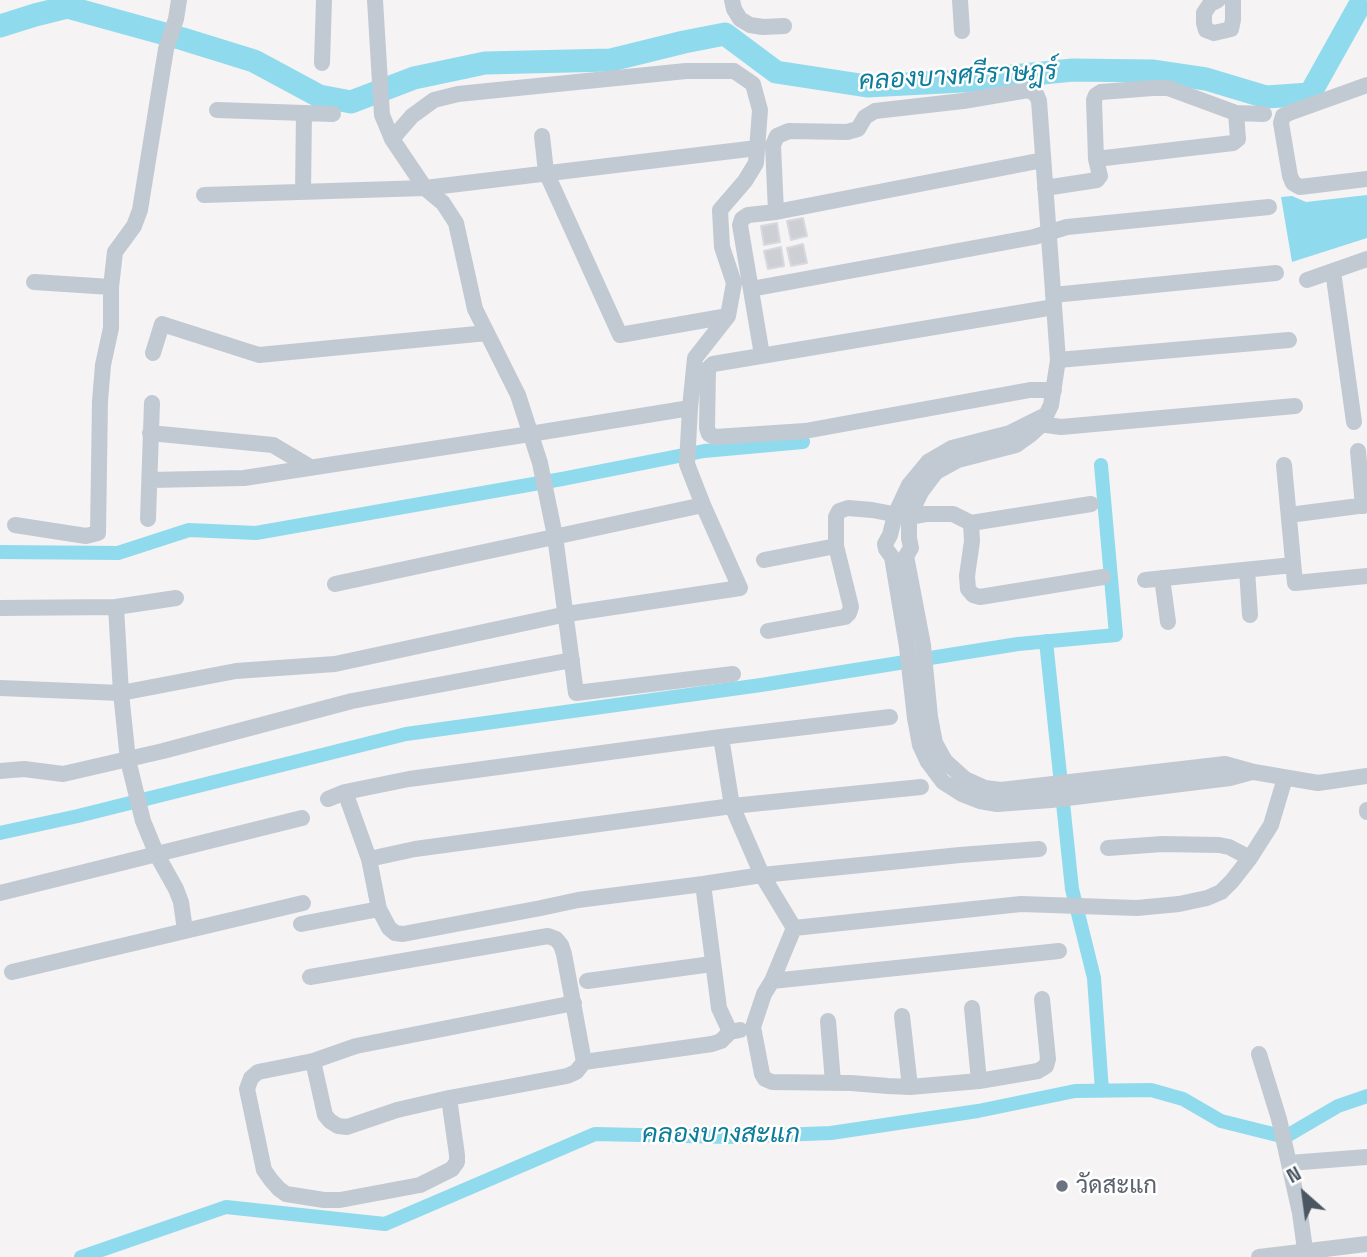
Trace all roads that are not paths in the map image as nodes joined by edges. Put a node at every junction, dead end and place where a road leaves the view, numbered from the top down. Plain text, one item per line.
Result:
1 (179, 0) edge
2 (324, 0) edge
3 (375, 0) edge
4 (732, 0) edge
5 (960, 0) edge
6 (1218, 0) edge
7 (1233, 0) edge
8 (784, 26) dead end
9 (962, 31) dead end
10 (322, 62) dead end
11 (1367, 85) edge
12 (217, 110) dead end
13 (304, 113) junction
14 (1236, 113) junction
15 (333, 114) dead end
16 (1265, 114) dead end
17 (542, 136) dead end
18 (392, 139) junction
19 (757, 148) junction
20 (1096, 159) junction
21 (1043, 160) junction
22 (546, 172) junction
23 (1367, 179) edge
24 (425, 188) junction
25 (1045, 188) junction
26 (303, 192) junction
27 (204, 195) dead end
28 (1269, 207) dead end
29 (776, 212) junction
30 (1048, 233) junction
31 (1367, 260) edge
32 (1333, 271) junction
33 (1276, 273) dead end
34 (1307, 280) dead end
35 (34, 282) dead end
36 (111, 287) junction
37 (751, 289) junction
38 (1053, 301) junction
39 (728, 316) junction
40 (487, 334) junction
41 (1289, 340) dead end
42 (153, 354) dead end
43 (762, 355) junction
44 (1058, 360) junction
45 (1054, 390) junction
46 (152, 402) dead end
47 (1295, 406) dead end
48 (690, 408) junction
49 (1039, 421) junction
50 (1354, 422) dead end
51 (150, 433) junction
52 (530, 434) junction
53 (1358, 451) dead end
54 (1284, 465) dead end
55 (310, 467) junction
56 (150, 480) junction
57 (1091, 504) dead end
58 (704, 505) junction
59 (1365, 505) edge
60 (1289, 515) junction
61 (902, 516) junction
62 (148, 519) dead end
63 (971, 523) junction
64 (15, 526) dead end
65 (890, 535) junction
66 (555, 536) junction
67 (909, 538) junction
68 (836, 547) junction
69 (899, 557) junction
70 (764, 560) dead end
71 (1293, 565) junction
72 (1247, 570) junction
73 (1367, 576) edge
74 (1103, 577) dead end
75 (1162, 578) junction
76 (1145, 580) dead end
77 (335, 584) dead end
78 (176, 598) dead end
79 (116, 607) junction
80 (0, 608) edge
81 (567, 614) junction
82 (1250, 615) dead end
83 (1168, 622) dead end
84 (768, 631) dead end
85 (572, 660) junction
86 (733, 674) dead end
87 (0, 688) edge
88 (121, 693) junction
89 (890, 716) dead end
90 (721, 737) junction
91 (128, 760) junction
92 (0, 771) edge
93 (1367, 776) edge
94 (1285, 778) junction
95 (921, 787) dead end
96 (345, 792) junction
97 (328, 799) dead end
98 (732, 806) junction
99 (302, 818) dead end
100 (1108, 848) dead end
101 (1040, 849) dead end
102 (157, 855) junction
103 (1250, 858) junction
104 (369, 859) junction
105 (762, 875) junction
106 (703, 884) junction
107 (0, 893) edge
108 (303, 903) dead end
109 (379, 909) junction
110 (301, 924) dead end
111 (794, 928) junction
112 (185, 930) junction
113 (1059, 951) dead end
114 (712, 964) junction
115 (12, 972) dead end
116 (310, 977) dead end
117 (587, 981) dead end
118 (772, 981) junction
119 (1042, 999) dead end
120 (574, 1003) junction
121 (972, 1008) dead end
122 (902, 1016) dead end
123 (828, 1021) dead end
124 (753, 1027) junction
125 (730, 1032) junction
126 (1259, 1054) dead end
127 (313, 1061) junction
128 (584, 1062) junction
129 (979, 1081) junction
130 (833, 1082) junction
131 (910, 1087) junction
132 (449, 1098) junction
133 (1367, 1157) edge
134 (1289, 1163) junction
135 (1367, 1244) edge
136 (1306, 1255) edge
137 (1259, 1257) edge

1 - 36 street
2 - 10 street
3 - 18 street
4 - 8 street
5 - 9 street
6 - 7 street
11 - 23 street
12 - 13 street
13 - 15 street
13 - 26 street
14 - 16 street
14 - 20 street
14 - 20 street
17 - 22 street
18 - 19 street
18 - 24 street
19 - 22 street
19 - 39 street
20 - 25 street
21 - 25 street
21 - 29 street
21 - 29 street
22 - 24 street
22 - 39 street
24 - 26 street
24 - 40 street
25 - 30 street
26 - 27 street
28 - 30 street
29 - 37 street
30 - 37 street
30 - 38 street
31 - 32 street
32 - 34 street
32 - 50 street
33 - 38 street
35 - 36 street
36 - 64 street
37 - 43 street
38 - 43 street
38 - 44 street
39 - 48 street
40 - 42 street
40 - 52 street
41 - 44 street
43 - 45 street
44 - 45 street
45 - 49 street
46 - 51 street
47 - 49 street
48 - 52 street
48 - 58 street
49 - 61 street
51 - 55 street
51 - 56 street
52 - 55 street
52 - 66 street
53 - 59 street
54 - 60 street
55 - 56 street
56 - 62 street
57 - 63 street
58 - 66 street
58 - 81 street
59 - 60 street
60 - 71 street
61 - 63 street
61 - 65 street
61 - 67 street
61 - 68 street
63 - 74 street
65 - 67 street
65 - 69 street
66 - 77 street
66 - 81 street
67 - 69 street
68 - 70 street
68 - 84 street
69 - 94 street
71 - 72 street
71 - 73 street
72 - 75 street
72 - 82 street
75 - 76 street
75 - 83 street
78 - 79 street
79 - 80 street
79 - 88 street
81 - 85 street
81 - 88 street
85 - 86 street
85 - 91 street
87 - 88 street
88 - 91 street
89 - 90 street
90 - 96 street
90 - 98 street
91 - 92 street
91 - 102 street
93 - 94 street
94 - 103 street
95 - 98 street
96 - 97 street
96 - 104 street
98 - 104 street
98 - 105 street
99 - 102 street
100 - 103 street
101 - 105 street
102 - 107 street
102 - 112 street
103 - 111 street
104 - 109 street
105 - 106 street
105 - 111 street
106 - 109 street
106 - 114 street
108 - 112 street
109 - 110 street
111 - 118 street
112 - 115 street
113 - 118 street
114 - 117 street
114 - 125 street
116 - 120 street
118 - 124 street
119 - 129 street
120 - 127 street
120 - 128 street
121 - 129 street
122 - 131 street
123 - 130 street
124 - 125 street
124 - 130 street
125 - 128 street
126 - 134 street
127 - 132 street
127 - 132 street
128 - 132 street
129 - 131 street
130 - 131 street
133 - 134 street
134 - 136 street
135 - 136 street
136 - 137 street

